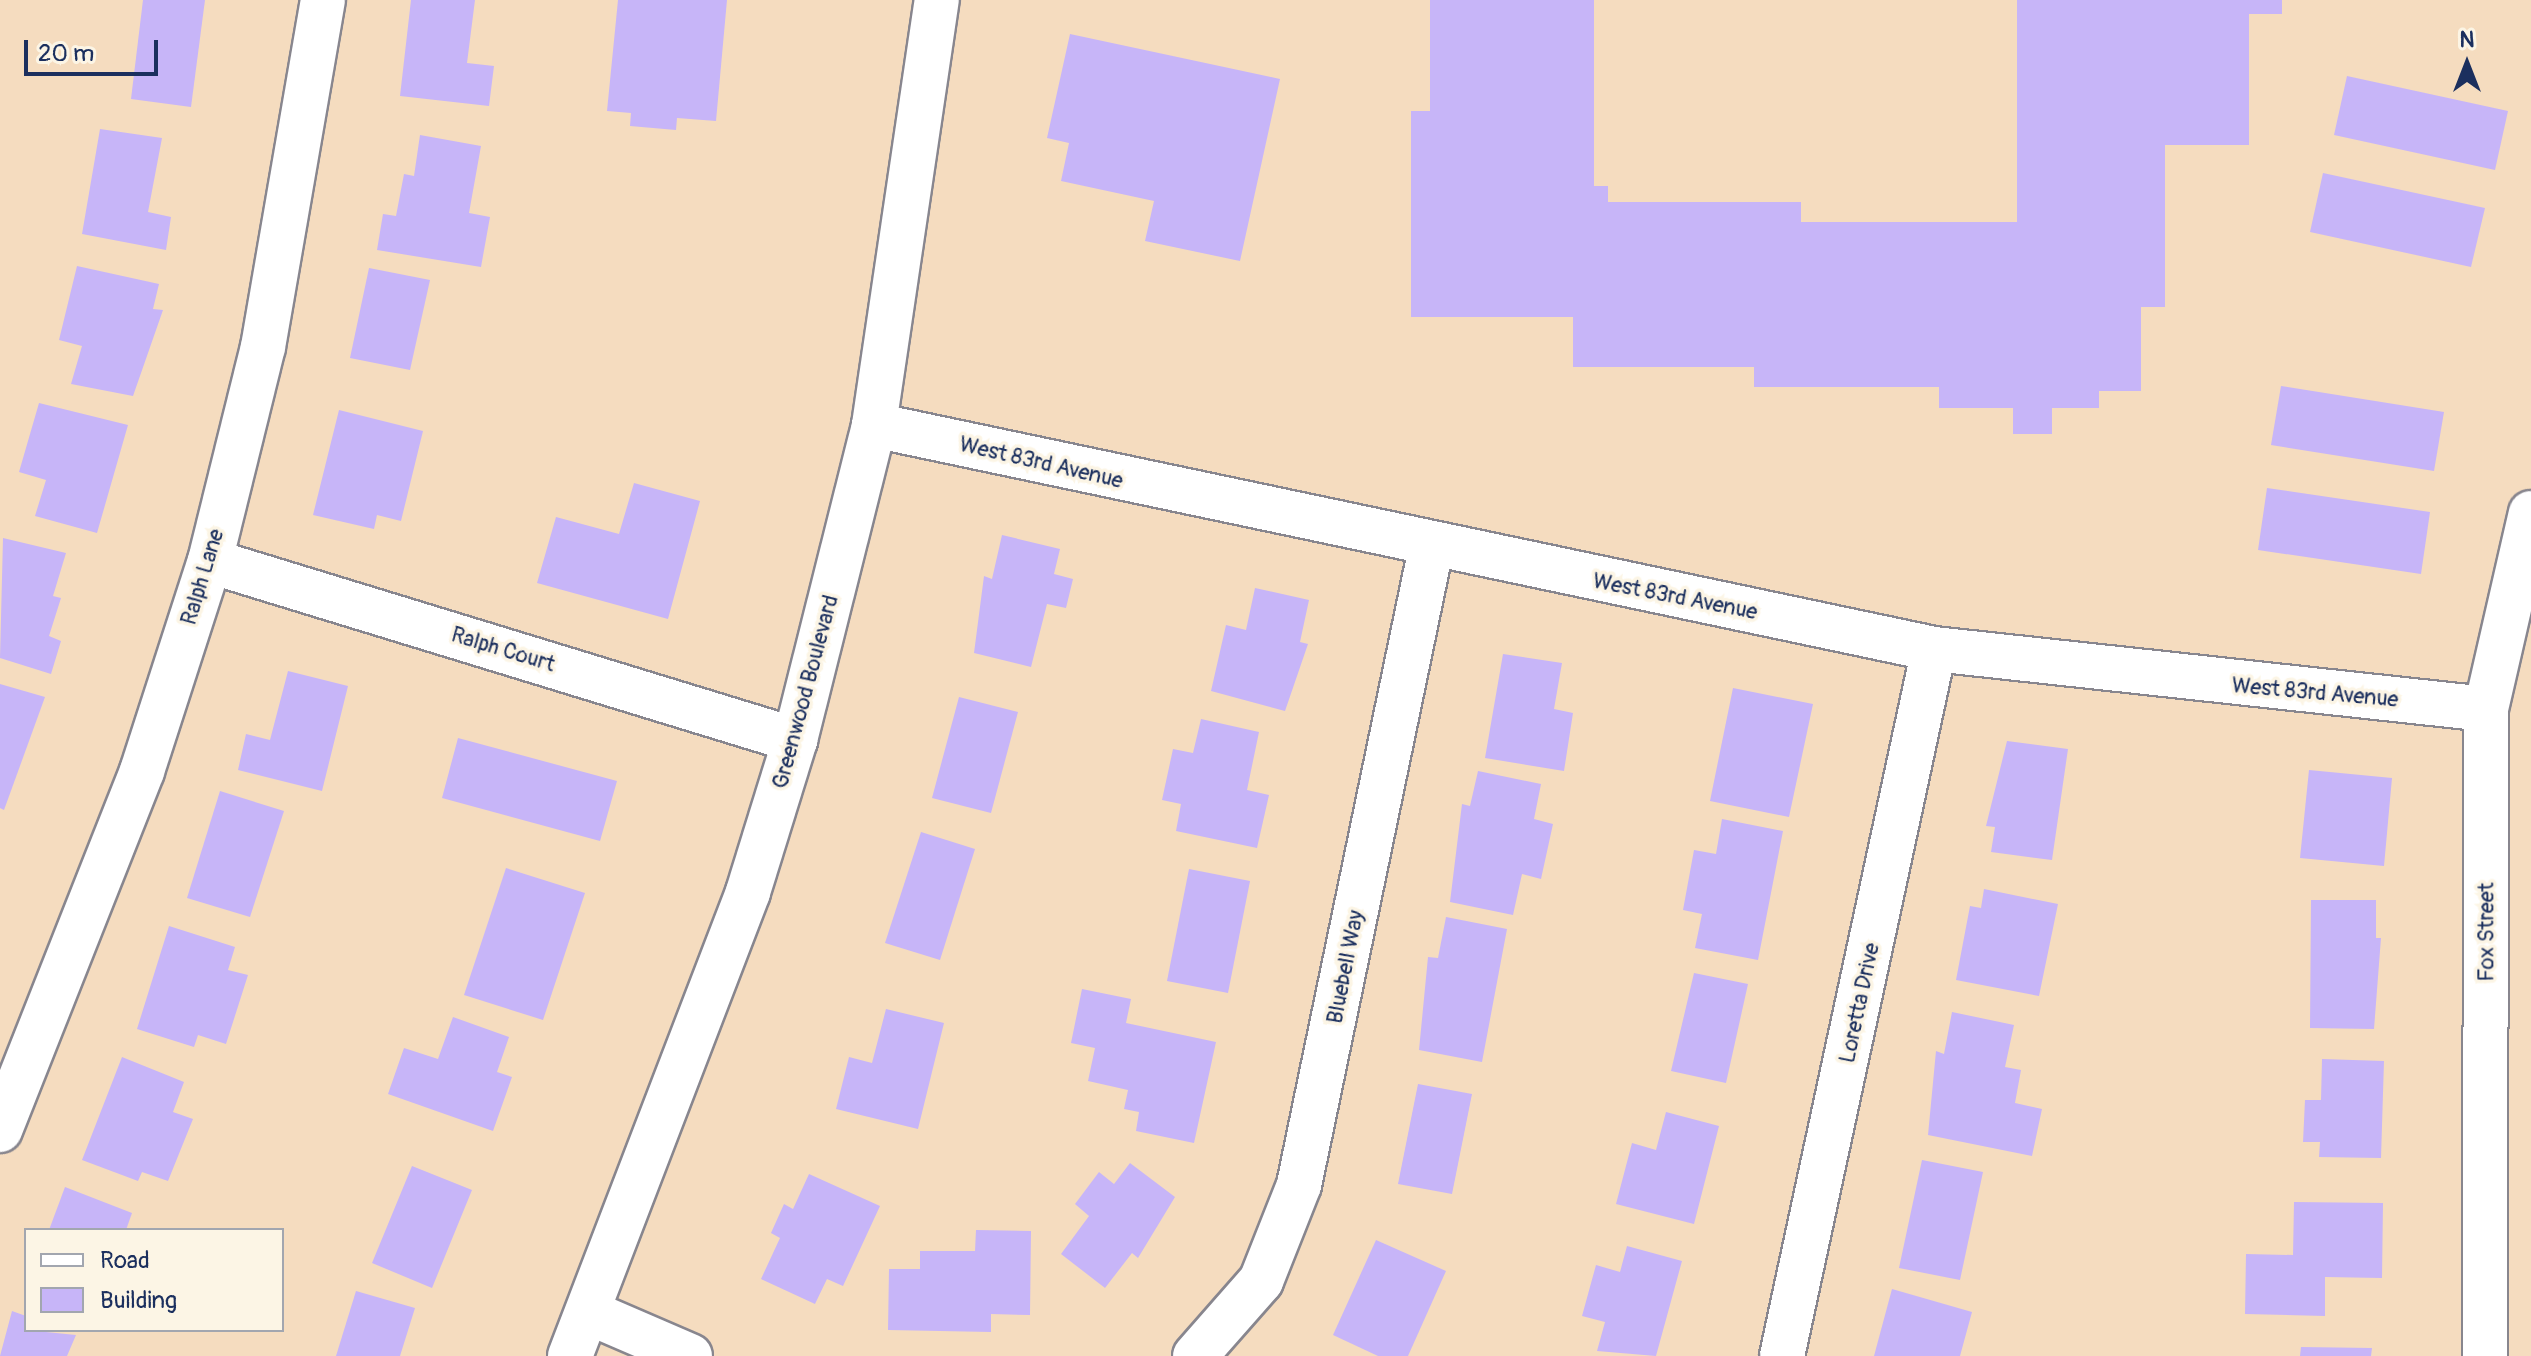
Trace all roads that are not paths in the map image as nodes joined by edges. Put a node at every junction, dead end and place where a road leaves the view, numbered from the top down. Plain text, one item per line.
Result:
1 (323, 0) edge
2 (937, 0) edge
3 (874, 425) junction
4 (2531, 513) edge
5 (1431, 548) junction
6 (210, 561) junction
7 (1934, 649) junction
8 (2486, 709) junction
9 (795, 740) junction
10 (0, 1130) edge
11 (588, 1312) junction
12 (570, 1356) edge
13 (690, 1356) edge
14 (1195, 1356) edge
15 (1782, 1356) edge
16 (2485, 1356) edge

1 - 6 street, Ralph Lane
2 - 3 street, Greenwood Boulevard
3 - 5 street, West 83rd Avenue
3 - 9 street, Greenwood Boulevard
4 - 8 street, Fox Street
5 - 7 street, West 83rd Avenue
5 - 14 street, Bluebell Way
6 - 9 street, Ralph Court
6 - 10 street, Ralph Lane
7 - 8 street, West 83rd Avenue
7 - 15 street, Loretta Drive
8 - 16 street, Fox Street
9 - 11 street, Greenwood Boulevard
11 - 12 street, Greenwood Boulevard
11 - 13 street

